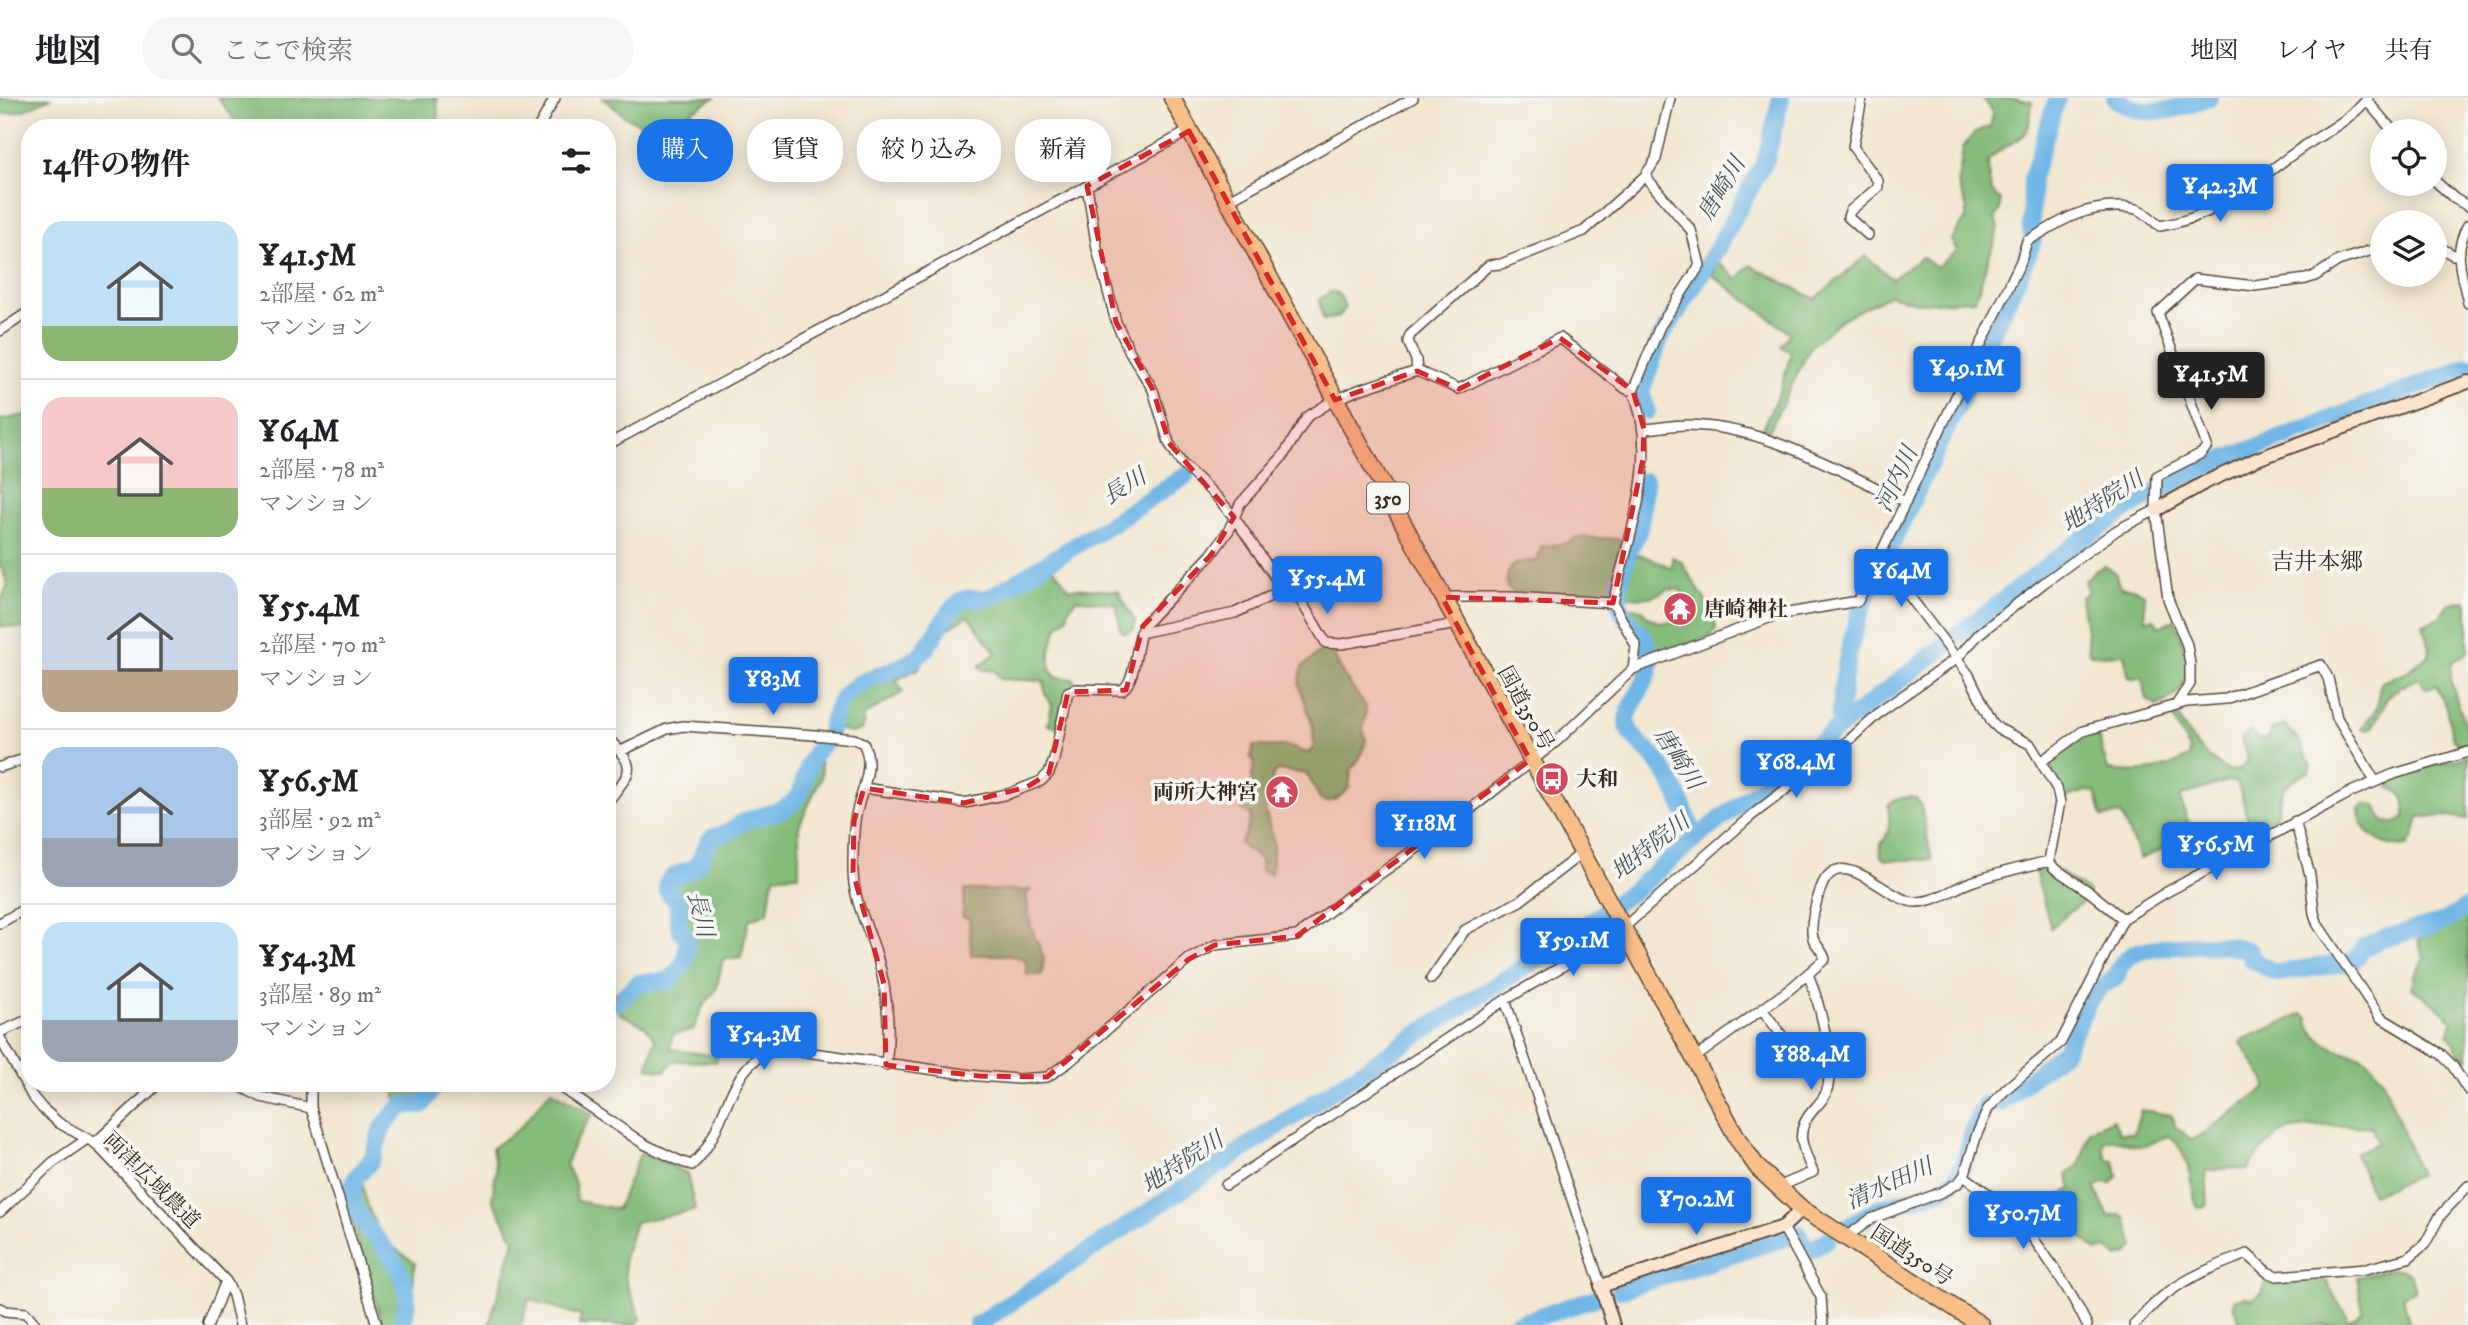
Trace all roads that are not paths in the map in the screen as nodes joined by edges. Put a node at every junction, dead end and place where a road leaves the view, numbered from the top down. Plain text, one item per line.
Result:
1 (555, 98) edge
2 (1171, 98) edge
3 (1413, 98) edge
4 (1670, 98) edge
5 (1862, 98) edge
6 (2367, 100) edge
7 (543, 119) edge
8 (2383, 119) edge
9 (1189, 131) junction
10 (1645, 176) junction
11 (1087, 186) junction
12 (2447, 192) edge
13 (1227, 201) junction
14 (2468, 206) edge
15 (2468, 225) edge
16 (1868, 235) dead end
17 (2370, 251) edge
18 (2447, 252) edge
19 (2458, 255) junction
20 (2468, 303) edge
21 (21, 317) edge
22 (0, 331) edge
23 (1417, 371) junction
24 (2468, 382) edge
25 (1633, 391) junction
26 (1335, 400) junction
27 (1644, 429) junction
28 (616, 440) edge
29 (1906, 502) junction
30 (2156, 510) junction
31 (1234, 517) junction
32 (1878, 563) junction
33 (1285, 589) junction
34 (1441, 597) junction
35 (1613, 603) junction
36 (1457, 625) junction
37 (1140, 634) junction
38 (1955, 655) junction
39 (1633, 669) junction
40 (2176, 705) junction
41 (616, 746) edge
42 (621, 751) junction
43 (2468, 752) edge
44 (21, 760) edge
45 (1530, 760) junction
46 (2042, 761) junction
47 (0, 767) edge
48 (2375, 781) junction
49 (864, 788) junction
50 (616, 791) edge
51 (2295, 821) junction
52 (1582, 853) junction
53 (2049, 861) junction
54 (21, 911) edge
55 (2123, 919) junction
56 (0, 923) edge
57 (1621, 925) junction
58 (1808, 974) junction
59 (1431, 979) dead end
60 (1505, 1000) junction
61 (1762, 1009) junction
62 (21, 1023) edge
63 (0, 1032) edge
64 (0, 1038) edge
65 (1798, 1057) dead end
66 (1693, 1059) junction
67 (886, 1065) junction
68 (21, 1076) edge
69 (2468, 1090) edge
70 (30, 1092) edge
71 (148, 1092) edge
72 (251, 1092) edge
73 (311, 1092) edge
74 (567, 1092) edge
75 (311, 1108) junction
76 (91, 1141) junction
77 (1964, 1176) junction
78 (1226, 1185) dead end
79 (2468, 1186) edge
80 (1780, 1190) junction
81 (1802, 1209) junction
82 (0, 1212) edge
83 (1787, 1233) junction
84 (1846, 1237) junction
85 (226, 1281) junction
86 (1601, 1286) junction
87 (0, 1308) edge
88 (36, 1325) edge
89 (208, 1325) edge
90 (240, 1325) edge
91 (377, 1325) edge
92 (1614, 1325) edge
93 (1823, 1325) edge
94 (1981, 1325) edge
95 (2087, 1325) edge
96 (2134, 1325) edge

1 - 7 street
2 - 9 highway, 国道350号 / 350
3 - 13 street
4 - 10 street
5 - 16 street
6 - 8 street
6 - 29 street
9 - 11 street
9 - 13 highway, 国道350号 / 350
10 - 23 street
10 - 25 street
11 - 28 street
11 - 31 street
12 - 14 street
13 - 26 highway, 国道350号 / 350
15 - 19 street
17 - 30 street
18 - 19 street
19 - 20 street
21 - 22 street
23 - 25 street
23 - 26 street
24 - 30 street
25 - 27 street
26 - 31 street
26 - 34 highway, 国道350号 / 350
27 - 29 street
27 - 35 street
29 - 32 street
30 - 38 street
30 - 40 street
31 - 33 street
31 - 37 street
32 - 38 street
32 - 39 street
33 - 36 street
33 - 37 street
34 - 35 street
34 - 36 highway, 国道350号 / 350
35 - 39 street
36 - 45 highway, 国道350号 / 350
37 - 49 street
38 - 46 street
38 - 57 street
39 - 45 street
40 - 46 street
40 - 48 street
41 - 42 street
42 - 49 street
42 - 50 street
43 - 48 street
44 - 47 street
45 - 52 highway, 国道350号 / 350
45 - 67 street
46 - 53 street
48 - 51 street
49 - 67 street
51 - 55 street
51 - 69 street
52 - 57 highway, 国道350号 / 350
52 - 59 street
53 - 55 street
53 - 58 street
54 - 56 street
55 - 77 street
57 - 60 street
57 - 66 highway, 国道350号 / 350
58 - 61 street
58 - 80 street
60 - 78 street
60 - 86 street
61 - 65 street
61 - 66 street
62 - 63 street
64 - 68 street, 両津広域農道
66 - 80 highway, 国道350号 / 350
67 - 74 street
70 - 76 street, 両津広域農道
71 - 76 street
72 - 75 street
73 - 75 street
75 - 91 street
76 - 82 street
76 - 85 street, 両津広域農道
77 - 84 street
77 - 95 street
79 - 96 street
80 - 81 highway, 国道350号 / 350
81 - 83 street
81 - 84 highway, 国道350号 / 350
83 - 86 street
83 - 93 street
84 - 94 highway, 国道350号 / 350
85 - 89 street
85 - 90 street, 両津広域農道
86 - 92 street
87 - 88 street

